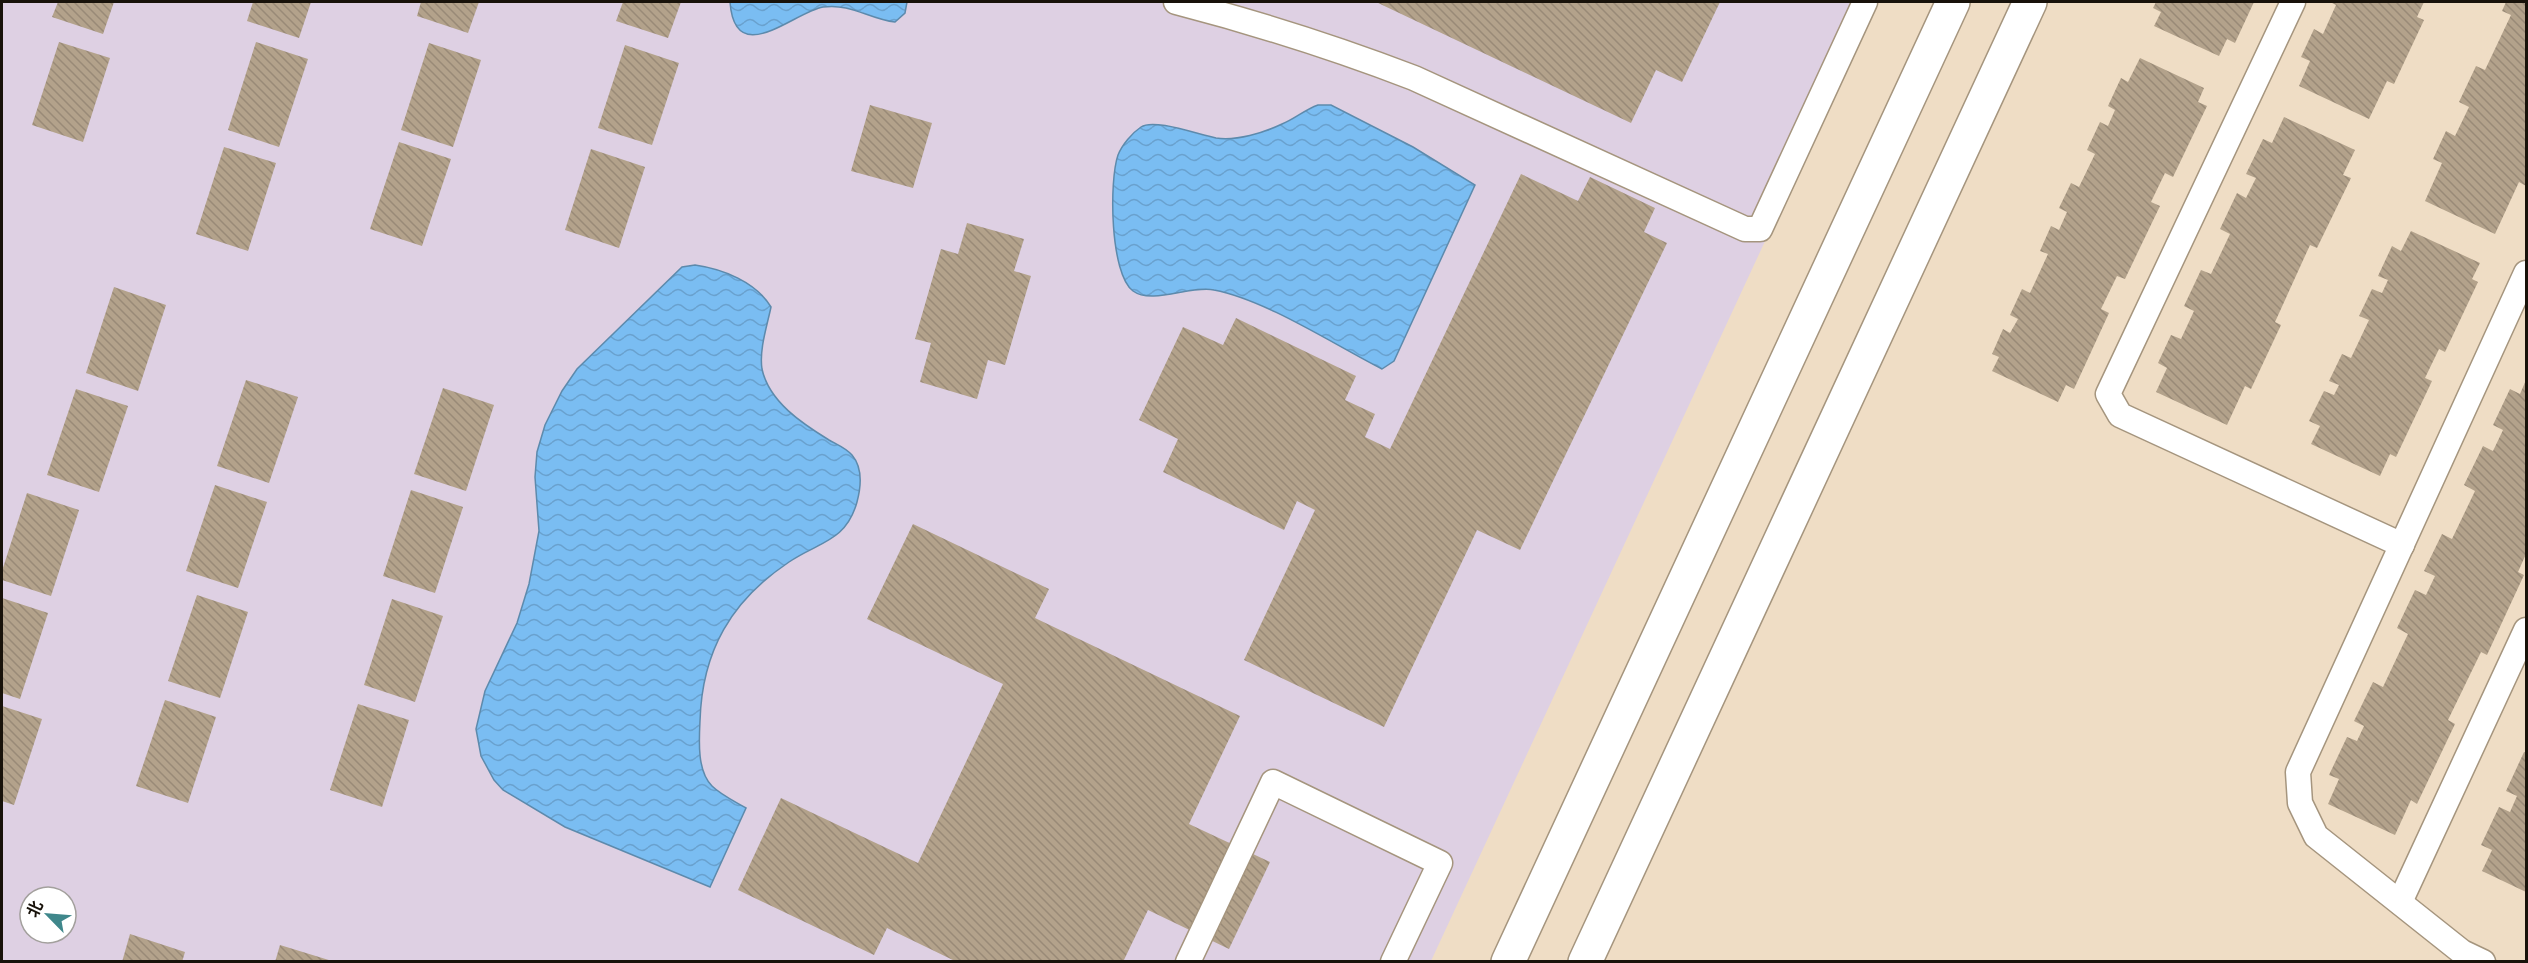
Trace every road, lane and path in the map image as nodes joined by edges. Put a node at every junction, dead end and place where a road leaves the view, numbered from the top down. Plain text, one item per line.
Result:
1 (1176, 2) edge
2 (1865, 2) edge
3 (1953, 2) edge
4 (2030, 2) edge
5 (2293, 2) edge
6 (2526, 273) edge
7 (2402, 545) junction
8 (2526, 630) edge
9 (2400, 902) junction
10 (1188, 962) edge
11 (1393, 962) edge
12 (1508, 962) edge
13 (1585, 962) edge
14 (2482, 962) edge

1 - 2 lane
3 - 12 street
4 - 13 street
5 - 7 lane
6 - 7 lane
7 - 9 lane
8 - 9 lane
9 - 14 lane
10 - 11 lane

